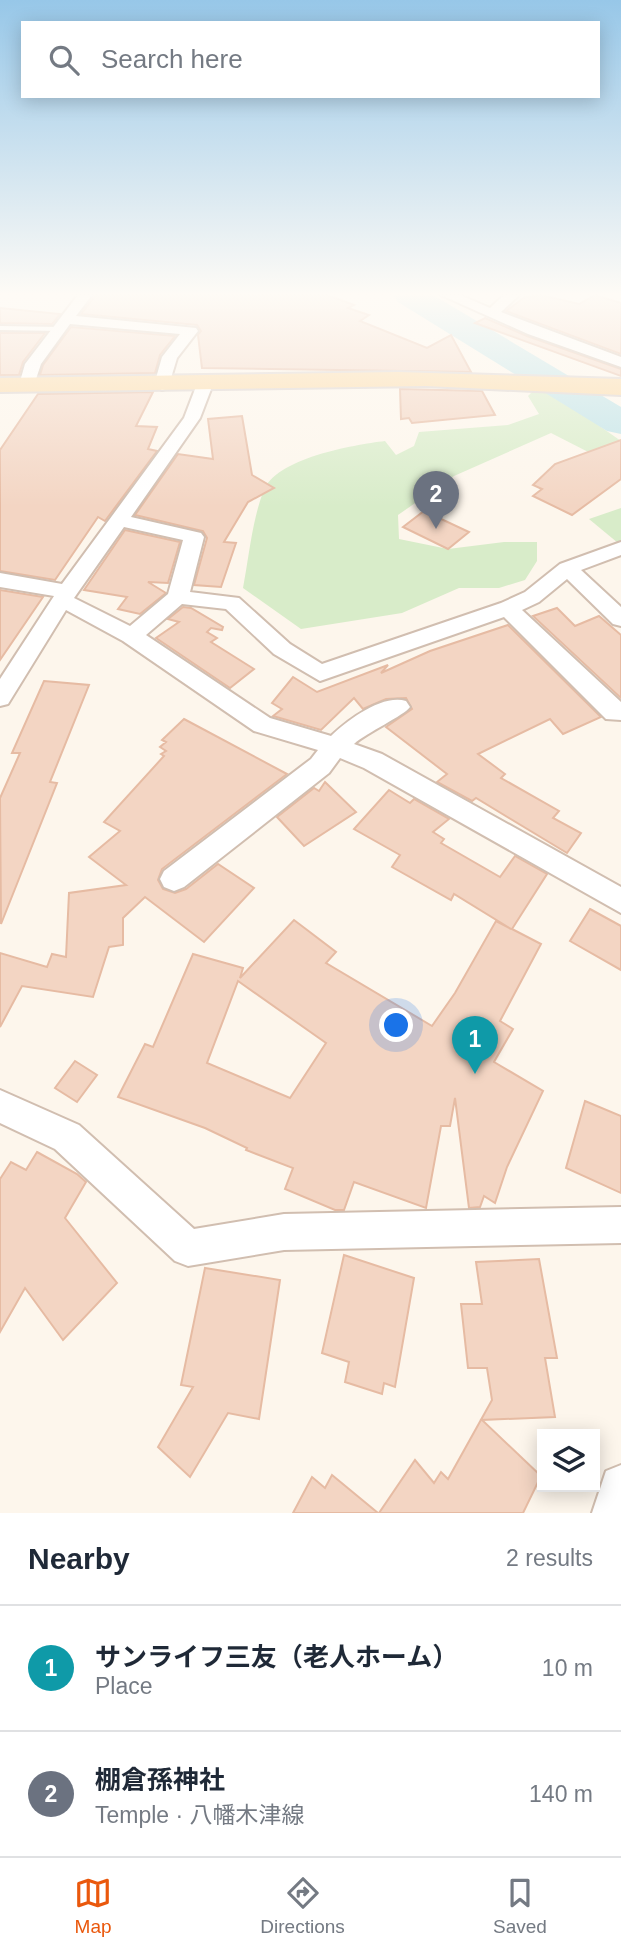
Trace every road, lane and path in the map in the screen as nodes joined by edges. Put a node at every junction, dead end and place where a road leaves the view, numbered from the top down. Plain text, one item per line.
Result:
1 (33, 366) edge
2 (168, 366) edge
3 (205, 384) junction
4 (0, 385) edge
5 (27, 385) junction
6 (162, 385) junction
7 (621, 387) edge
8 (120, 520) junction
9 (621, 548) edge
10 (567, 568) junction
11 (0, 580) edge
12 (65, 596) junction
13 (178, 597) junction
14 (508, 608) junction
15 (621, 619) edge
16 (131, 636) junction
17 (0, 698) edge
18 (398, 707) dead end
19 (621, 710) edge
20 (334, 746) junction
21 (174, 879) dead end
22 (621, 901) edge
23 (0, 1106) edge
24 (621, 1225) edge
25 (621, 1486) edge
26 (613, 1513) edge

1 - 5 street
2 - 6 street
3 - 6 main road
3 - 7 main road
3 - 8 street
4 - 5 main road
5 - 6 main road
8 - 12 street
8 - 13 street
9 - 10 street
10 - 14 street
10 - 15 street
11 - 12 street
12 - 16 street
12 - 17 street
13 - 14 street
13 - 16 street
14 - 19 street
16 - 20 street
18 - 20 street
20 - 21 street
20 - 22 street
23 - 24 street
25 - 26 street

